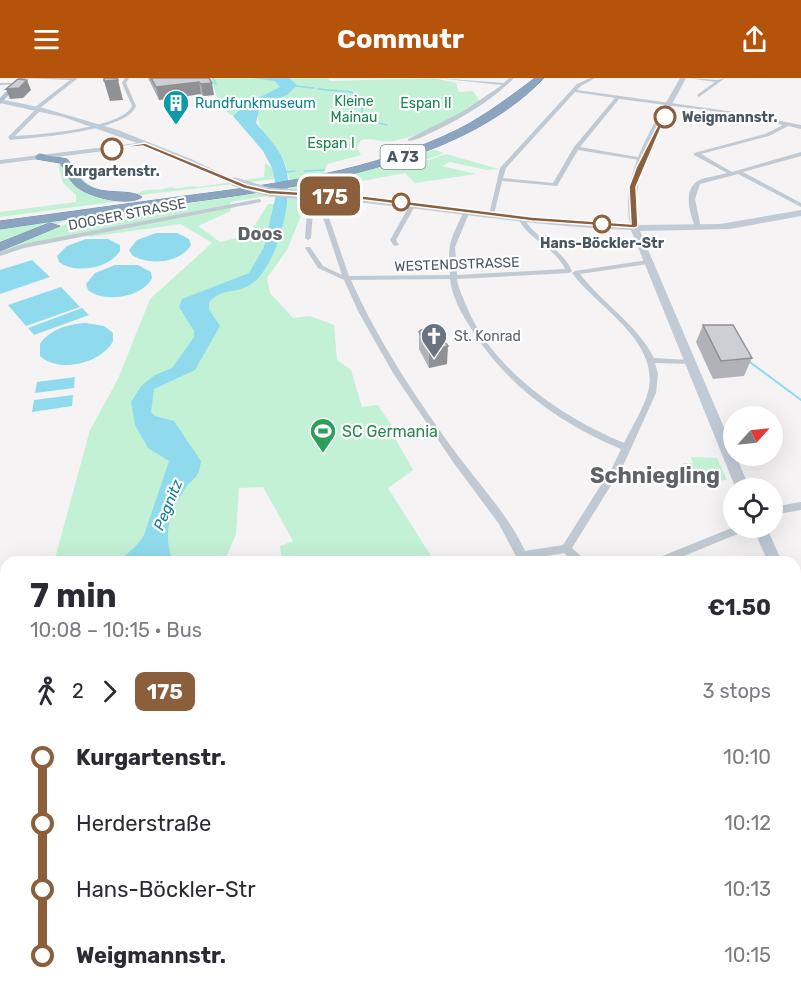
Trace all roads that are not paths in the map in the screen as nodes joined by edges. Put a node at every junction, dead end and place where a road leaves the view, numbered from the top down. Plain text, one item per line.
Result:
1 (23, 78) edge
2 (127, 78) edge
3 (438, 78) edge
4 (512, 78) edge
5 (532, 78) edge
6 (540, 78) edge
7 (593, 78) edge
8 (683, 78) edge
9 (690, 78) edge
10 (75, 79) edge
11 (721, 80) edge
12 (0, 84) edge
13 (17, 84) junction
14 (506, 84) junction
15 (574, 91) junction
16 (699, 96) dead end
17 (618, 97) junction
18 (5, 101) edge
19 (671, 104) junction
20 (38, 109) junction
21 (788, 124) junction
22 (95, 126) junction
23 (801, 127) edge
24 (410, 140) dead end
25 (143, 144) junction
26 (576, 148) junction
27 (78, 153) junction
28 (798, 155) edge
29 (40, 157) junction
30 (55, 158) junction
31 (801, 159) edge
32 (19, 160) junction
33 (643, 160) junction
34 (0, 162) edge
35 (67, 165) junction
36 (733, 171) junction
37 (315, 178) junction
38 (500, 179) junction
39 (267, 186) junction
40 (190, 194) junction
41 (334, 199) junction
42 (174, 201) junction
43 (259, 201) dead end
44 (413, 204) junction
45 (801, 205) edge
46 (467, 211) junction
47 (75, 212) junction
48 (801, 213) edge
49 (491, 214) junction
50 (521, 218) junction
51 (0, 222) edge
52 (635, 226) junction
53 (698, 228) junction
54 (308, 238) dead end
55 (396, 245) dead end
56 (0, 247) edge
57 (308, 248) dead end
58 (0, 254) edge
59 (647, 259) junction
60 (572, 272) junction
61 (453, 277) junction
62 (346, 278) junction
63 (650, 360) junction
64 (690, 362) junction
65 (626, 447) junction
66 (738, 478) edge
67 (801, 506) edge
68 (783, 509) edge
69 (723, 535) edge
70 (764, 538) edge
71 (566, 549) junction
72 (522, 556) edge
73 (536, 556) edge
74 (574, 556) edge
75 (673, 556) edge
76 (772, 556) edge

1 - 10 street
1 - 13 main road
2 - 22 street
3 - 14 street
4 - 14 street
5 - 37 highway, A 73
6 - 37 highway, A 73
7 - 15 street
8 - 19 main road
9 - 11 street
10 - 20 street
11 - 16 street
12 - 13 street
13 - 18 main road
14 - 24 street
15 - 17 street
15 - 38 street
17 - 19 street
17 - 26 street
18 - 20 main road
19 - 21 street
19 - 33 main road
20 - 22 main road
20 - 22 street
21 - 23 street
21 - 36 street
22 - 25 main road
25 - 27 main road
25 - 41 main road, bridge
26 - 33 street
26 - 38 street
27 - 29 main road
27 - 30 main road
27 - 35 highway
28 - 31 street
28 - 36 street
29 - 30 highway
29 - 32 main road
30 - 32 main road
30 - 35 highway
32 - 34 main road
33 - 52 main road
35 - 40 highway
36 - 45 street
36 - 53 street
37 - 39 highway, A 73
38 - 49 street
39 - 40 highway, A 73
39 - 42 highway, A 73
40 - 47 highway, A 73
41 - 44 main road
41 - 54 street
41 - 62 street
42 - 47 highway, A 73
42 - 56 highway
43 - 58 street, DOOSER STRASSE
44 - 46 main road
44 - 55 street
46 - 49 main road
46 - 61 street
47 - 51 highway
48 - 53 main road
49 - 50 main road
50 - 52 main road
50 - 60 street
52 - 53 main road
52 - 59 main road
57 - 62 street
59 - 60 street, WESTENDSTRASSE
59 - 64 main road
60 - 61 street, WESTENDSTRASSE
60 - 63 street
61 - 62 street, WESTENDSTRASSE
61 - 65 street
62 - 72 street
63 - 64 street
63 - 65 street
64 - 66 main road
65 - 71 street
67 - 68 street
69 - 75 street
70 - 76 main road
71 - 73 street
71 - 74 street

